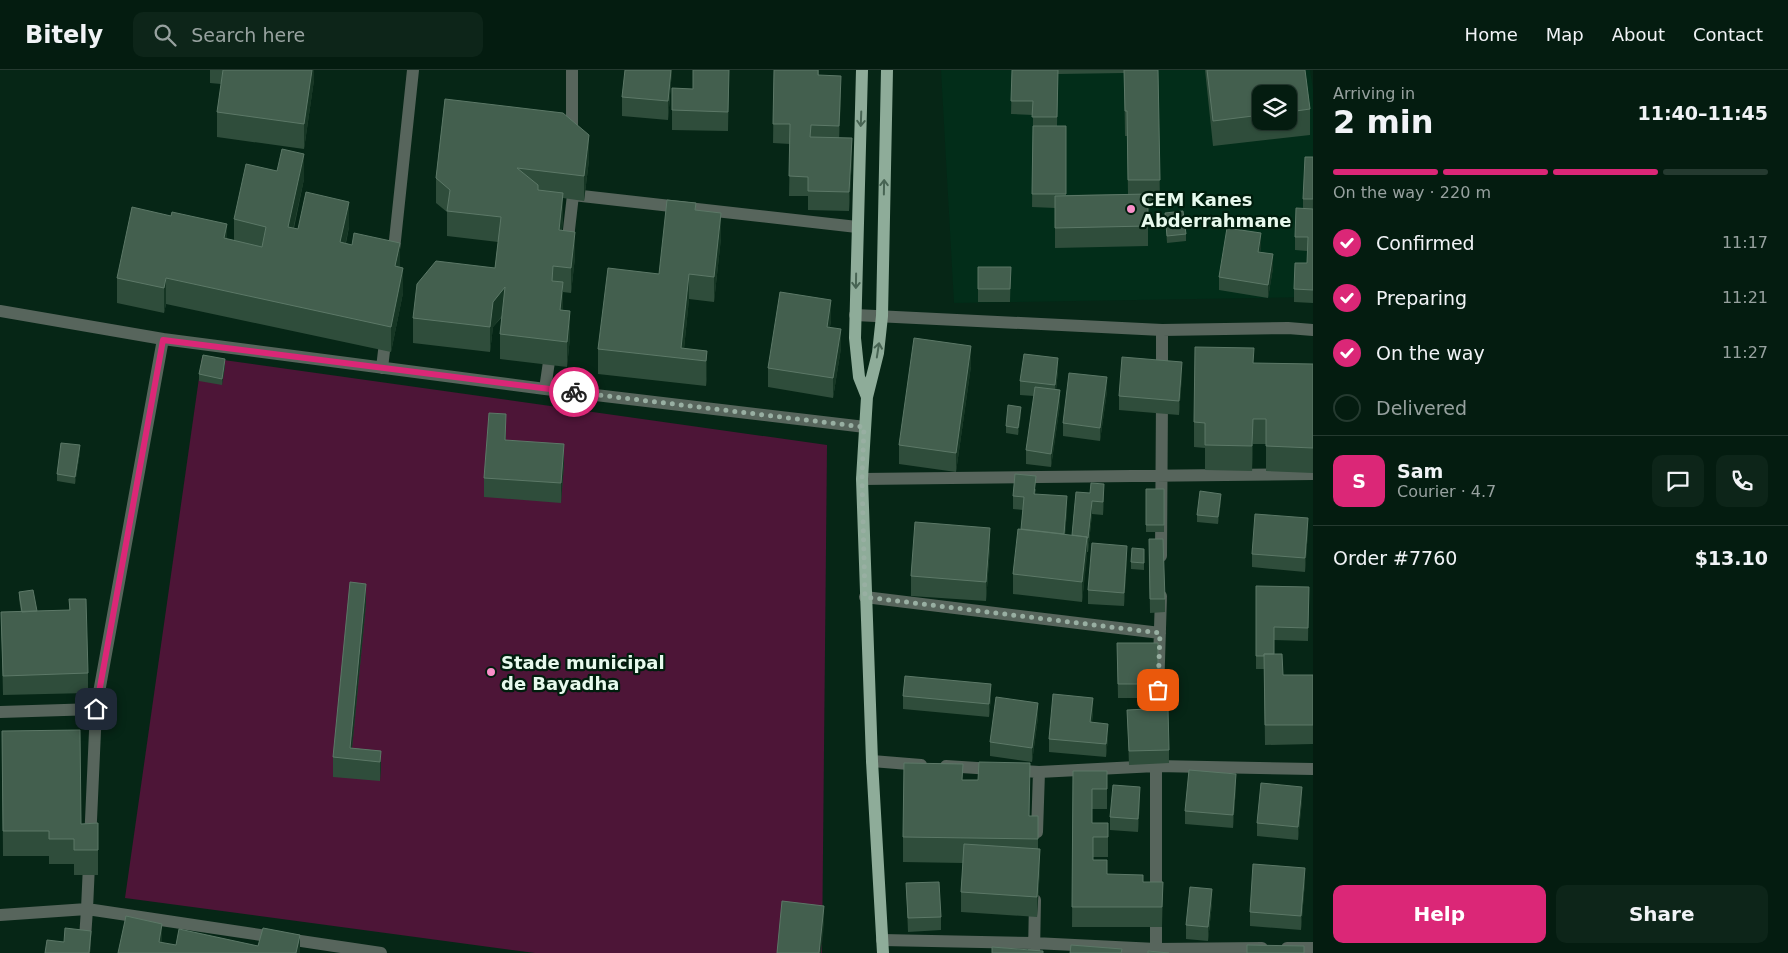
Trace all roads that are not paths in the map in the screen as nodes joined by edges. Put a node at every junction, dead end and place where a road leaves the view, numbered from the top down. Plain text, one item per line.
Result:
1 (413, 70) edge
2 (572, 70) edge
3 (862, 70) edge
4 (887, 70) edge
5 (572, 151) edge
6 (572, 168) edge
7 (573, 194) junction
8 (857, 227) junction
9 (565, 260) edge
10 (392, 272) edge
11 (0, 311) edge
12 (855, 315) junction
13 (882, 316) junction
14 (387, 320) edge
15 (1162, 330) junction
16 (1313, 330) edge
17 (554, 334) edge
18 (163, 340) junction
19 (382, 368) junction
20 (545, 389) junction
21 (867, 397) junction
22 (864, 427) junction
23 (1313, 474) edge
24 (1163, 476) junction
25 (862, 479) junction
26 (1161, 564) edge
27 (1161, 584) edge
28 (865, 597) junction
29 (1160, 633) junction
30 (96, 709) junction
31 (0, 712) edge
32 (872, 761) junction
33 (1156, 766) junction
34 (1313, 769) edge
35 (1039, 772) junction
36 (1037, 848) edge
37 (1036, 886) edge
38 (87, 909) junction
39 (0, 915) edge
40 (882, 940) junction
41 (1034, 948) edge
42 (1313, 948) edge
43 (358, 951) edge
44 (1156, 951) edge
45 (84, 953) edge
46 (381, 953) edge
47 (883, 953) edge

1 - 10 street
2 - 5 street
3 -> 8 main road
13 -> 4 main road
6 - 7 street
7 - 8 street
7 - 9 street
8 -> 12 main road
11 - 18 street
12 - 13 street
12 - 21 main road
13 - 15 street
21 -> 13 main road
14 - 19 street
15 - 16 street
15 - 24 street
17 - 20 street
18 - 19 street
18 - 30 street
19 - 20 street
20 - 22 street
21 - 22 main road
22 - 25 main road
23 - 24 street
24 - 25 street
24 - 26 street
25 - 28 main road
27 - 29 street
28 - 29 street
28 - 32 main road
29 - 33 street
30 - 31 street
30 - 38 street
32 - 35 street
32 - 40 main road
33 - 34 street
33 - 35 street
33 - 44 street
35 - 36 street
37 - 41 street
38 - 39 street
38 - 43 street
38 - 45 street
40 - 41 street
40 - 47 main road
41 - 44 street
42 - 44 street
43 - 46 street

